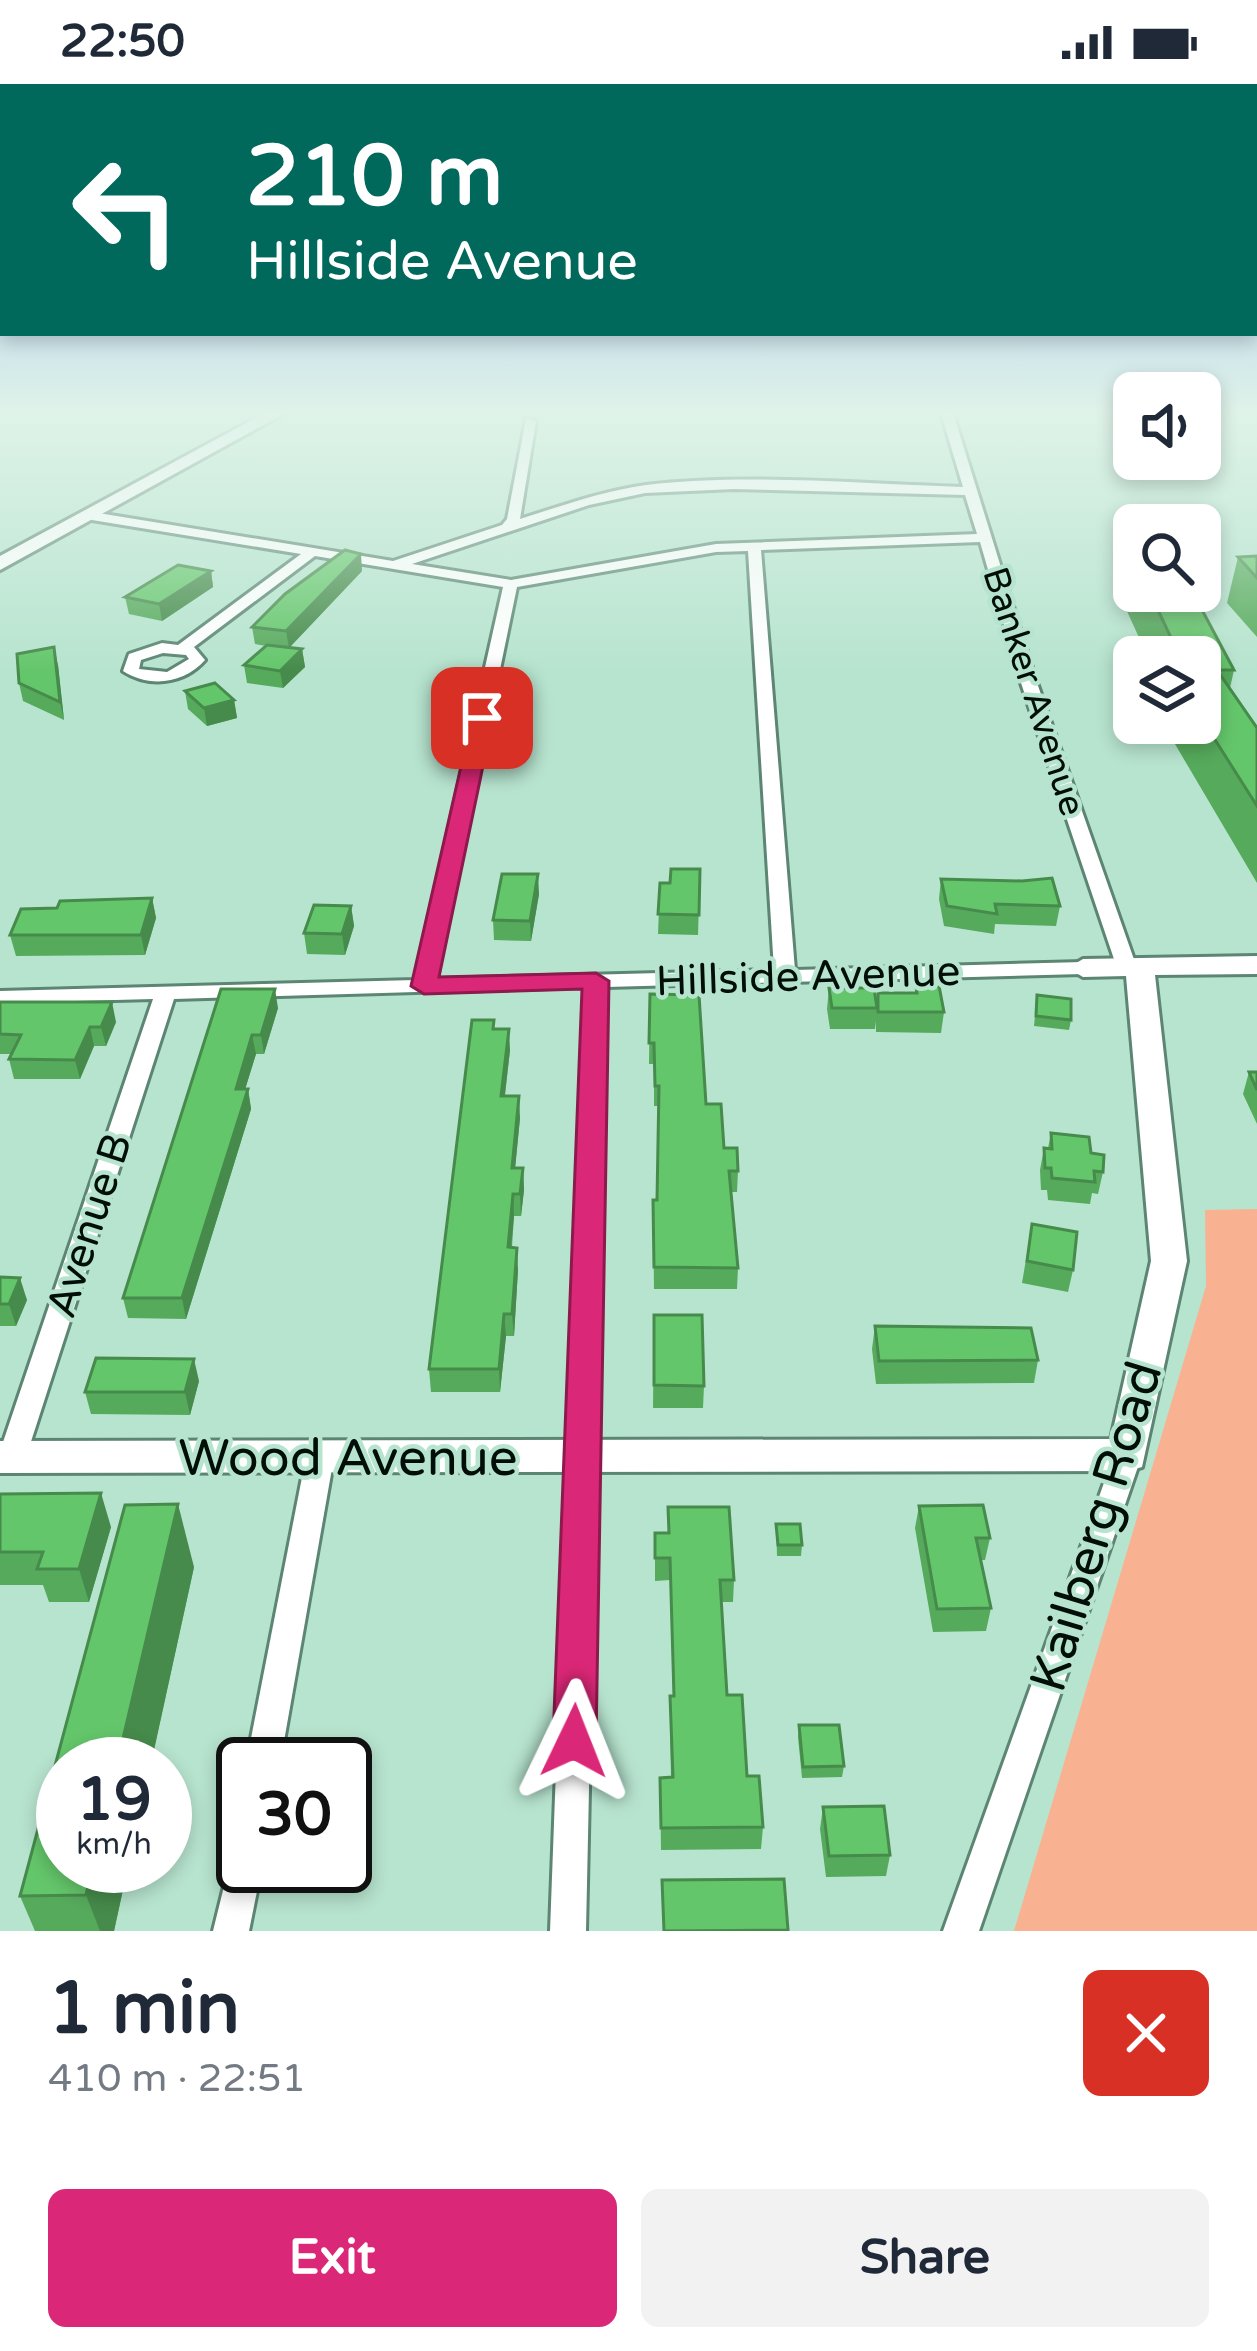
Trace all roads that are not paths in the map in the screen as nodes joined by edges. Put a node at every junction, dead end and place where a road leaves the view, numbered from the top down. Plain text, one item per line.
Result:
1 (122, 499) edge
2 (517, 499) edge
3 (599, 499) edge
4 (975, 499) edge
5 (92, 516) junction
6 (506, 530) junction
7 (986, 538) junction
8 (754, 545) junction
9 (310, 554) junction
10 (0, 564) edge
11 (388, 567) junction
12 (512, 584) junction
13 (182, 649) dead end
14 (1257, 965) edge
15 (1083, 968) joint
16 (1134, 968) junction
17 (785, 976) junction
18 (596, 981) junction
19 (424, 986) junction
20 (165, 993) junction
21 (0, 997) edge
22 (1128, 1455) junction
23 (584, 1456) junction
24 (6, 1457) edge
25 (320, 1457) junction
26 (267, 1737) edge
27 (239, 1893) edge
28 (232, 1931) edge
29 (568, 1931) edge
30 (961, 1931) edge

1 - 5 street
2 - 6 street
3 - 6 street
4 - 7 street, Banker Avenue
5 - 9 street
5 - 10 street
6 - 11 street
7 - 8 street
7 - 16 street, Banker Avenue
8 - 12 street
8 - 17 street
9 - 11 street
9 - 13 street
11 - 12 street
12 - 19 street
14 - 16 street, Hillside Avenue
15 - 16 street, Hillside Avenue
15 - 17 street, Hillside Avenue
16 - 22 street, Kailberg Road
17 - 18 street, Hillside Avenue
18 - 19 street, Hillside Avenue
18 - 23 street
19 - 20 street, Hillside Avenue
20 - 21 street, Hillside Avenue
20 - 24 street, Avenue B
22 - 23 street, Wood Avenue
22 - 30 street, Kailberg Road
23 - 25 street, Wood Avenue
23 - 29 street
24 - 25 street, Wood Avenue
25 - 26 street
27 - 28 street

